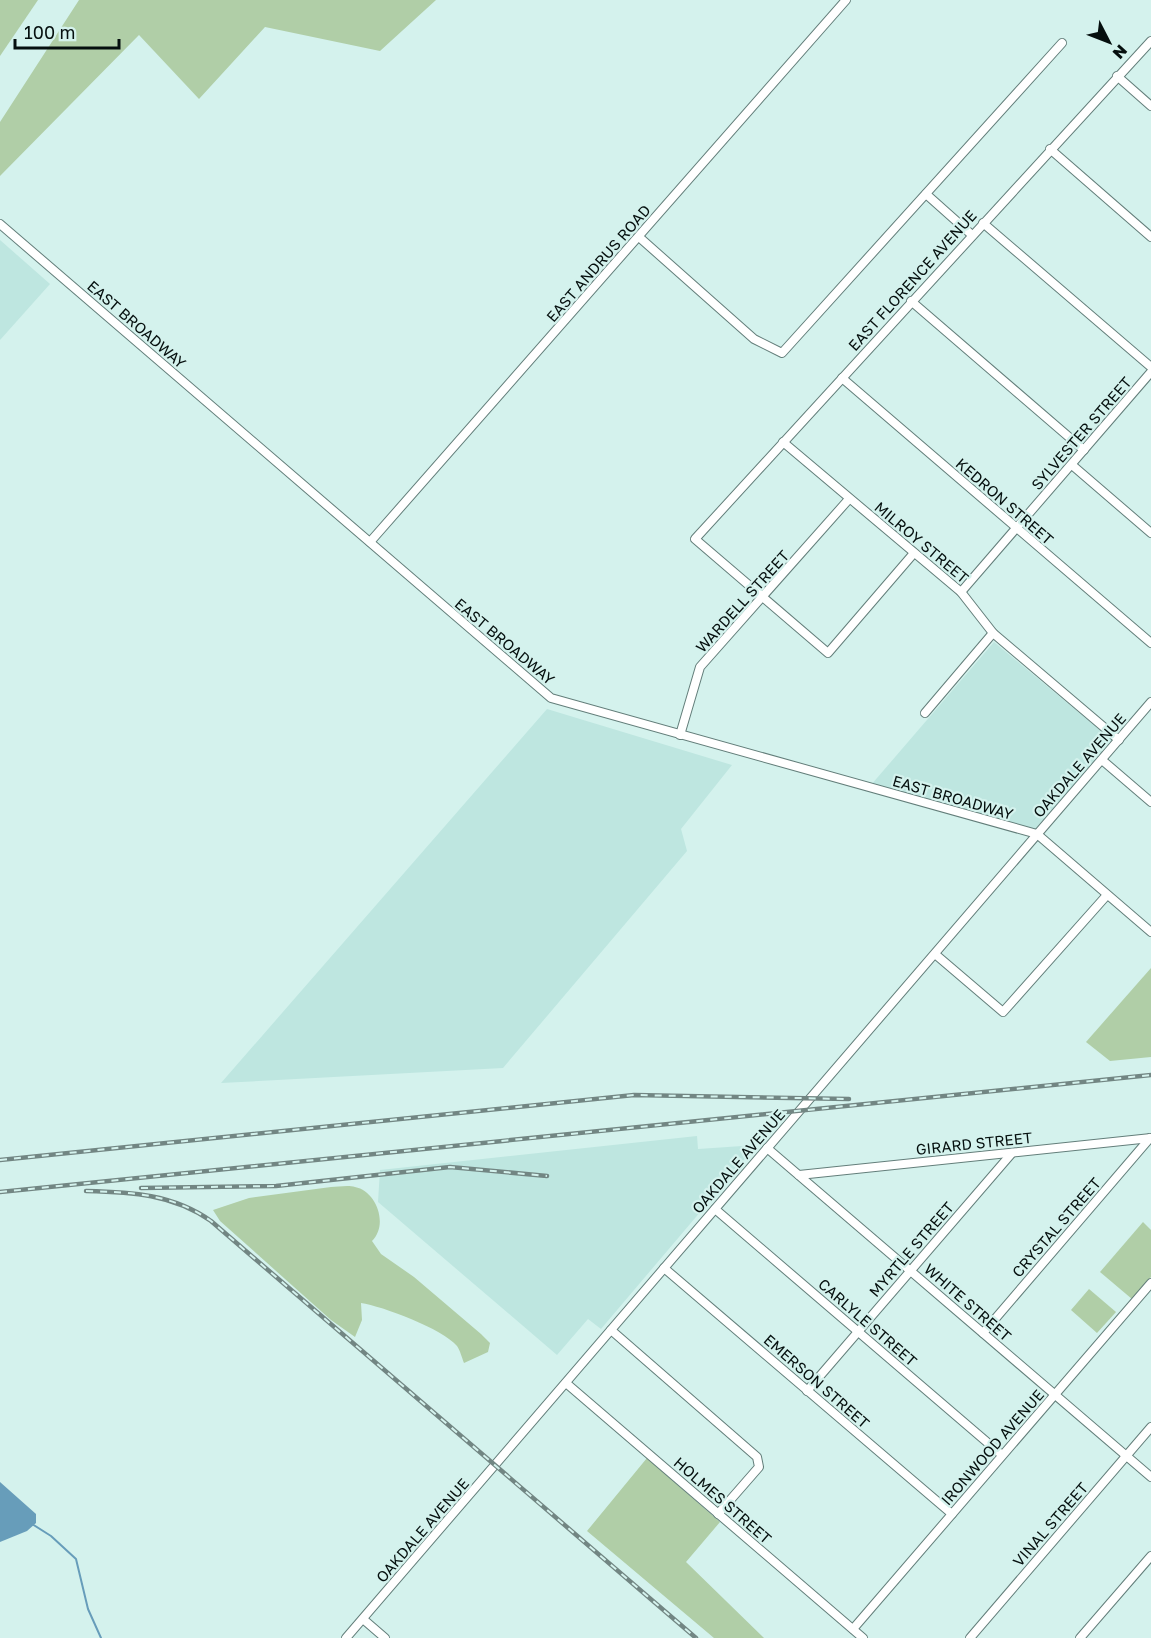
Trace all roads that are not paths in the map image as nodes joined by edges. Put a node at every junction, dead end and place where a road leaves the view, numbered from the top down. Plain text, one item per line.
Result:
1 (846, 0) edge
2 (1151, 41) edge
3 (1062, 43) dead end
4 (1117, 76) junction
5 (1151, 106) edge
6 (1050, 149) junction
7 (926, 194) junction
8 (983, 223) junction
9 (0, 224) edge
10 (972, 235) junction
11 (639, 237) junction
12 (1151, 237) edge
13 (911, 302) junction
14 (1151, 367) edge
15 (1151, 372) edge
16 (842, 378) junction
17 (783, 442) junction
18 (1084, 450) junction
19 (1071, 465) junction
20 (849, 499) junction
21 (1017, 529) junction
22 (1151, 533) edge
23 (370, 542) junction
24 (914, 554) junction
25 (961, 592) junction
26 (763, 598) junction
27 (993, 633) junction
28 (1151, 643) edge
29 (1151, 702) edge
30 (925, 713) dead end
31 (680, 735) junction
32 (1119, 740) junction
33 (1101, 760) junction
34 (1151, 802) edge
35 (1037, 834) junction
36 (1107, 895) junction
37 (1151, 932) edge
38 (935, 954) junction
39 (1151, 1138) edge
40 (768, 1148) junction
41 (1012, 1153) junction
42 (799, 1175) junction
43 (715, 1209) junction
44 (664, 1268) junction
45 (910, 1270) junction
46 (1151, 1283) edge
47 (611, 1330) junction
48 (858, 1331) junction
49 (983, 1333) junction
50 (566, 1383) junction
51 (807, 1391) junction
52 (1055, 1394) junction
53 (1151, 1427) edge
54 (1002, 1455) junction
55 (1126, 1456) junction
56 (1151, 1477) edge
57 (718, 1514) junction
58 (952, 1514) junction
59 (1151, 1556) edge
60 (363, 1619) junction
61 (853, 1629) junction
62 (346, 1638) edge
63 (385, 1638) edge
64 (863, 1638) edge
65 (970, 1638) edge
66 (1080, 1638) edge

1 - 11 street, EAST ANDRUS ROAD
2 - 4 street, EAST FLORENCE AVENUE
3 - 7 street
4 - 5 street
4 - 6 street, EAST FLORENCE AVENUE
6 - 8 street, EAST FLORENCE AVENUE
6 - 12 street
7 - 10 street
7 - 11 street
8 - 10 street, EAST FLORENCE AVENUE
8 - 14 street
9 - 23 street, EAST BROADWAY
10 - 13 street, EAST FLORENCE AVENUE
11 - 23 street, EAST ANDRUS ROAD
13 - 16 street, EAST FLORENCE AVENUE
13 - 18 street
15 - 18 street, SYLVESTER STREET
16 - 17 street, EAST FLORENCE AVENUE
16 - 21 street, KEDRON STREET
17 - 20 street, MILROY STREET
17 - 26 street, EAST FLORENCE AVENUE
18 - 19 street, SYLVESTER STREET
19 - 21 street, SYLVESTER STREET
19 - 22 street
20 - 24 street, MILROY STREET
20 - 26 street, WARDELL STREET
21 - 25 street, SYLVESTER STREET
21 - 28 street, KEDRON STREET
23 - 31 street, EAST BROADWAY
24 - 25 street, MILROY STREET
24 - 26 street
25 - 27 street, MILROY STREET
26 - 31 street, WARDELL STREET
27 - 30 street
27 - 32 street, MILROY STREET
29 - 32 street, OAKDALE AVENUE
31 - 35 street, EAST BROADWAY
32 - 33 street, OAKDALE AVENUE
33 - 34 street
33 - 35 street, OAKDALE AVENUE
35 - 36 street, EAST BROADWAY
35 - 38 street, OAKDALE AVENUE
36 - 37 street, EAST BROADWAY
36 - 38 street
38 - 40 street, OAKDALE AVENUE
39 - 41 street, GIRARD STREET
39 - 49 street, CRYSTAL STREET
40 - 42 street, WHITE STREET
40 - 43 street, OAKDALE AVENUE
41 - 42 street, GIRARD STREET
41 - 45 street, MYRTLE STREET
42 - 45 street, WHITE STREET
43 - 44 street, OAKDALE AVENUE
43 - 48 street, CARLYLE STREET
44 - 47 street, OAKDALE AVENUE
44 - 51 street, EMERSON STREET
45 - 48 street, MYRTLE STREET
45 - 49 street, WHITE STREET
46 - 52 street, IRONWOOD AVENUE
47 - 50 street, OAKDALE AVENUE
47 - 57 street
48 - 51 street, MYRTLE STREET
48 - 54 street, CARLYLE STREET
49 - 52 street, WHITE STREET
50 - 57 street, HOLMES STREET
50 - 60 street, OAKDALE AVENUE
51 - 58 street, EMERSON STREET
52 - 54 street, IRONWOOD AVENUE
52 - 55 street, WHITE STREET
53 - 55 street, VINAL STREET
54 - 58 street, IRONWOOD AVENUE
55 - 56 street, WHITE STREET
55 - 65 street, VINAL STREET
57 - 61 street, HOLMES STREET
58 - 61 street, IRONWOOD AVENUE
59 - 66 street
60 - 62 street, OAKDALE AVENUE
60 - 63 street
61 - 64 street, HOLMES STREET

